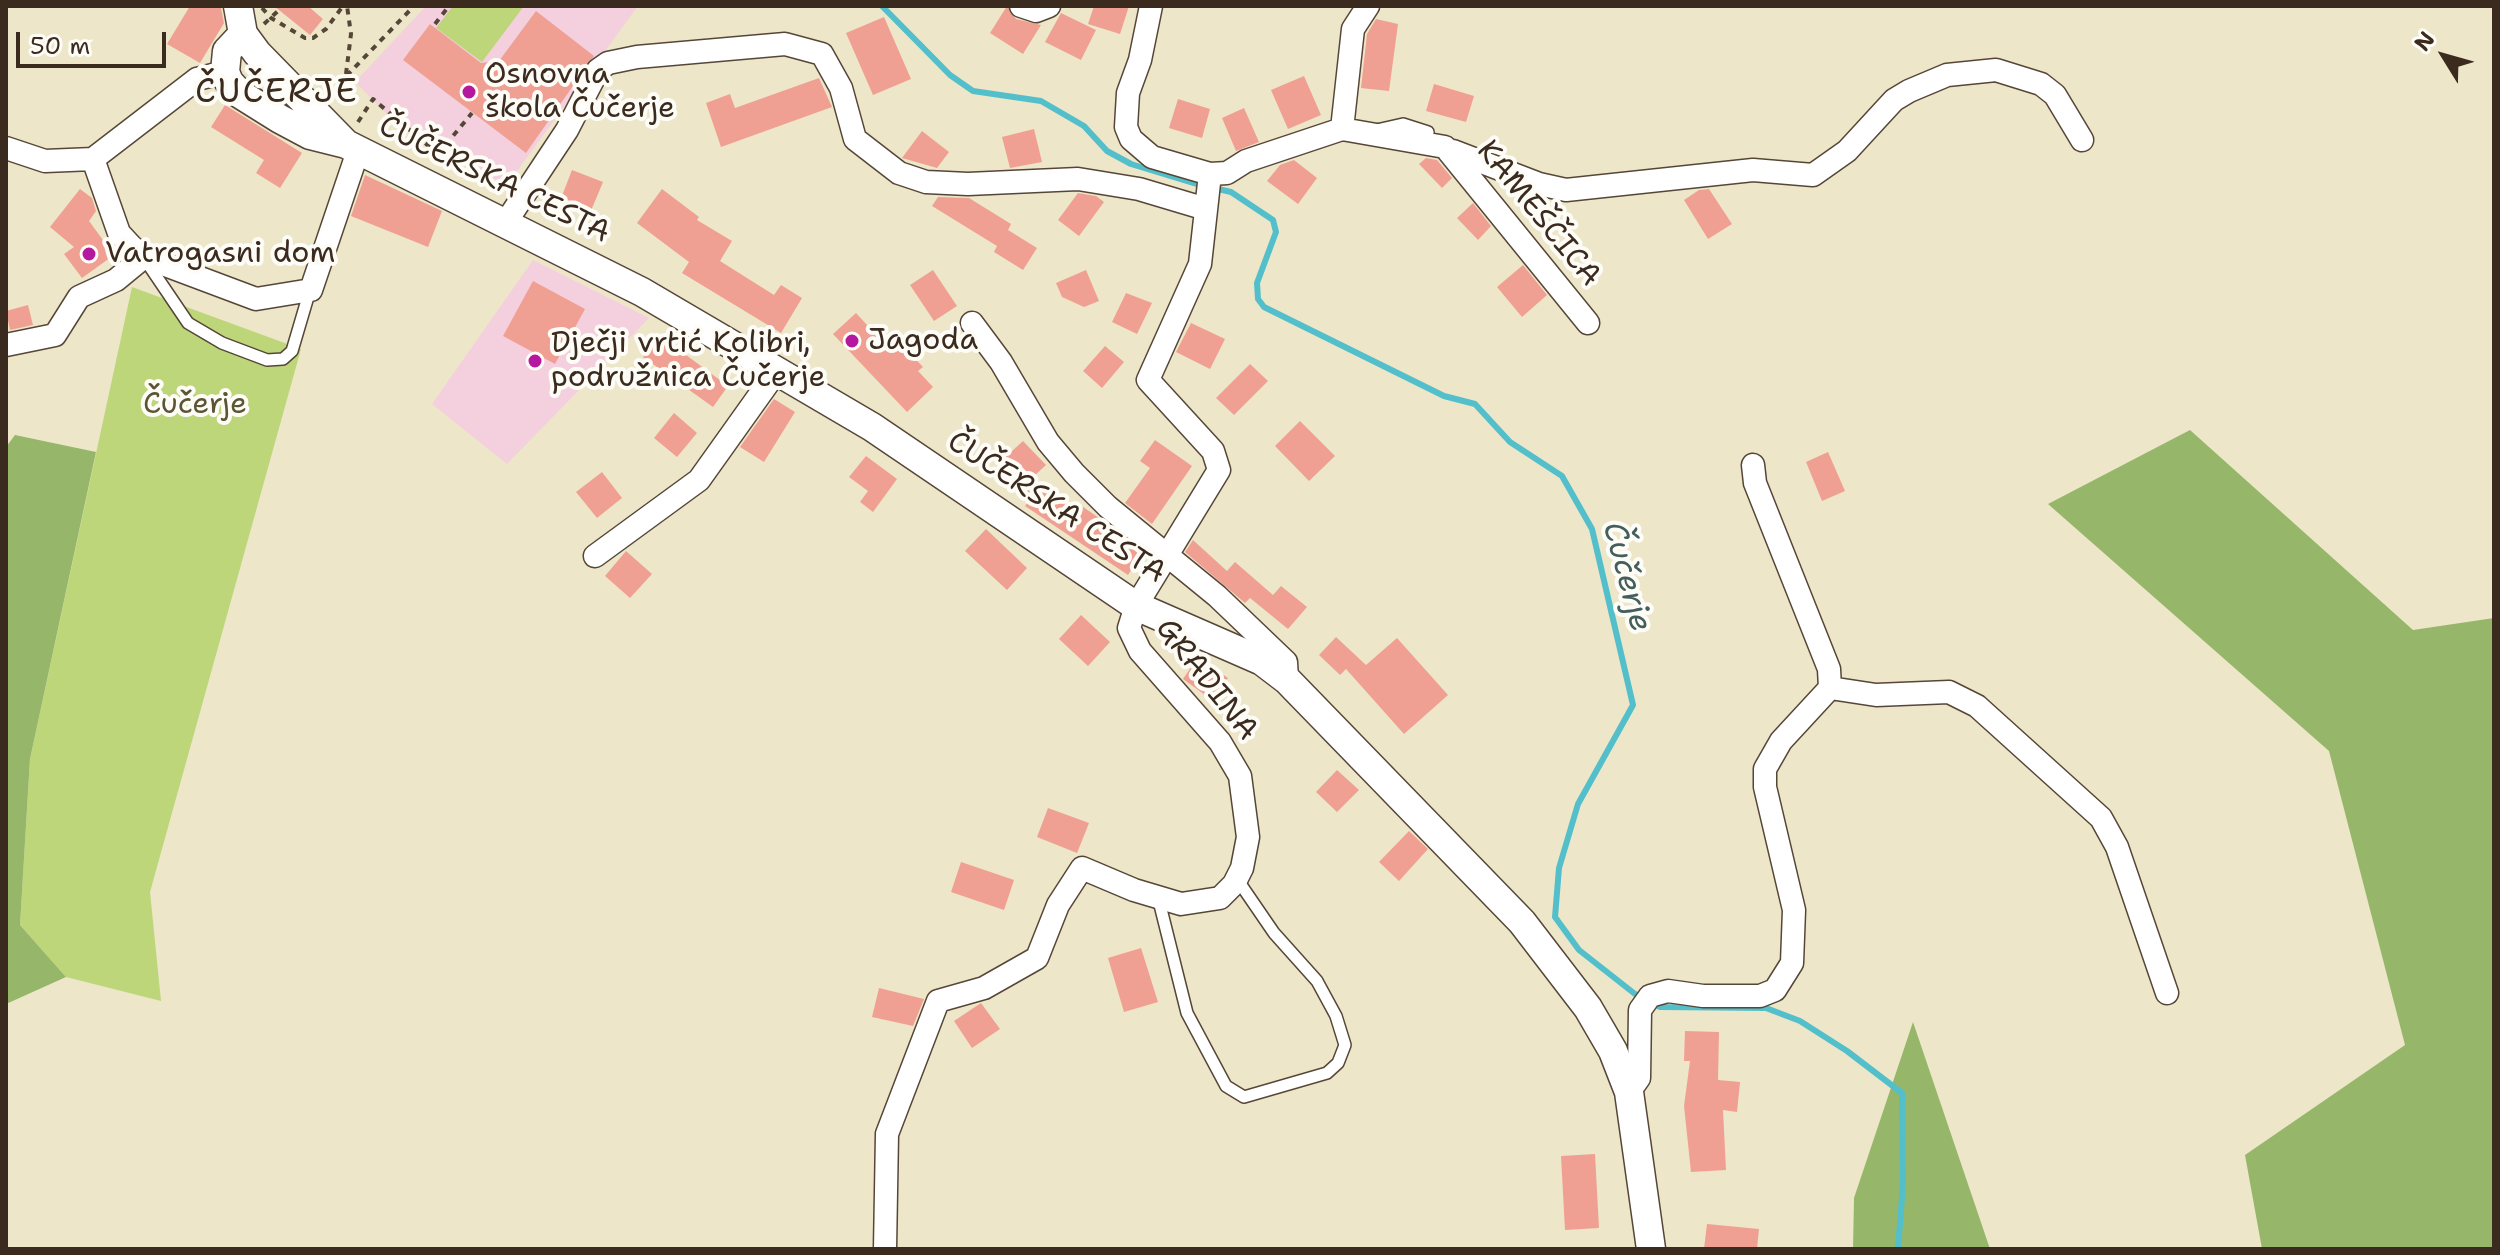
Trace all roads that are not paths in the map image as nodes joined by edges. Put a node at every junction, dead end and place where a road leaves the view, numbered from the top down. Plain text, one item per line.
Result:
1 (238, 6) edge
2 (1021, 6) edge
3 (1049, 6) edge
4 (1151, 6) edge
5 (1368, 6) edge
6 (250, 32) junction
7 (225, 72) junction
8 (1342, 129) junction
9 (353, 140) junction
10 (1436, 140) junction
11 (2082, 140) dead end
12 (6, 148) edge
13 (93, 159) junction
14 (1208, 189) junction
15 (506, 222) junction
16 (144, 257) junction
17 (311, 290) junction
18 (972, 323) dead end
19 (1588, 323) dead end
20 (6, 345) edge
21 (776, 372) junction
22 (1753, 465) dead end
23 (595, 556) dead end
24 (1168, 557) junction
25 (1136, 606) junction
26 (1287, 680) junction
27 (1830, 688) junction
28 (1237, 878) junction
29 (1158, 897) junction
30 (2167, 993) dead end
31 (1629, 1092) junction
32 (886, 1245) edge
33 (1651, 1249) edge

1 - 6 street
2 - 3 street
4 - 14 street
5 - 8 street
6 - 7 street
6 - 9 street
7 - 9 street
7 - 13 street
8 - 10 street, KAMEŠČICA
8 - 14 street, KAMEŠČICA
9 - 15 street, ČUČERSKA CESTA
9 - 17 street
10 - 11 street
10 - 19 street, KAMEŠČICA
12 - 13 street
13 - 16 street
14 - 15 street
14 - 24 street
15 - 21 street, ČUČERSKA CESTA
16 - 17 street
16 - 17 lane
16 - 20 street
18 - 24 street
21 - 23 street
21 - 25 street, ČUČERSKA CESTA
22 - 27 street
24 - 25 street
24 - 26 street
25 - 26 street, ČUČERSKA CESTA
25 - 28 street, GRADINA
26 - 31 street, ČUČERSKA CESTA
27 - 30 street
27 - 31 street
28 - 29 street
28 - 29 lane
29 - 32 street
31 - 33 street, ČUČERSKA CESTA

